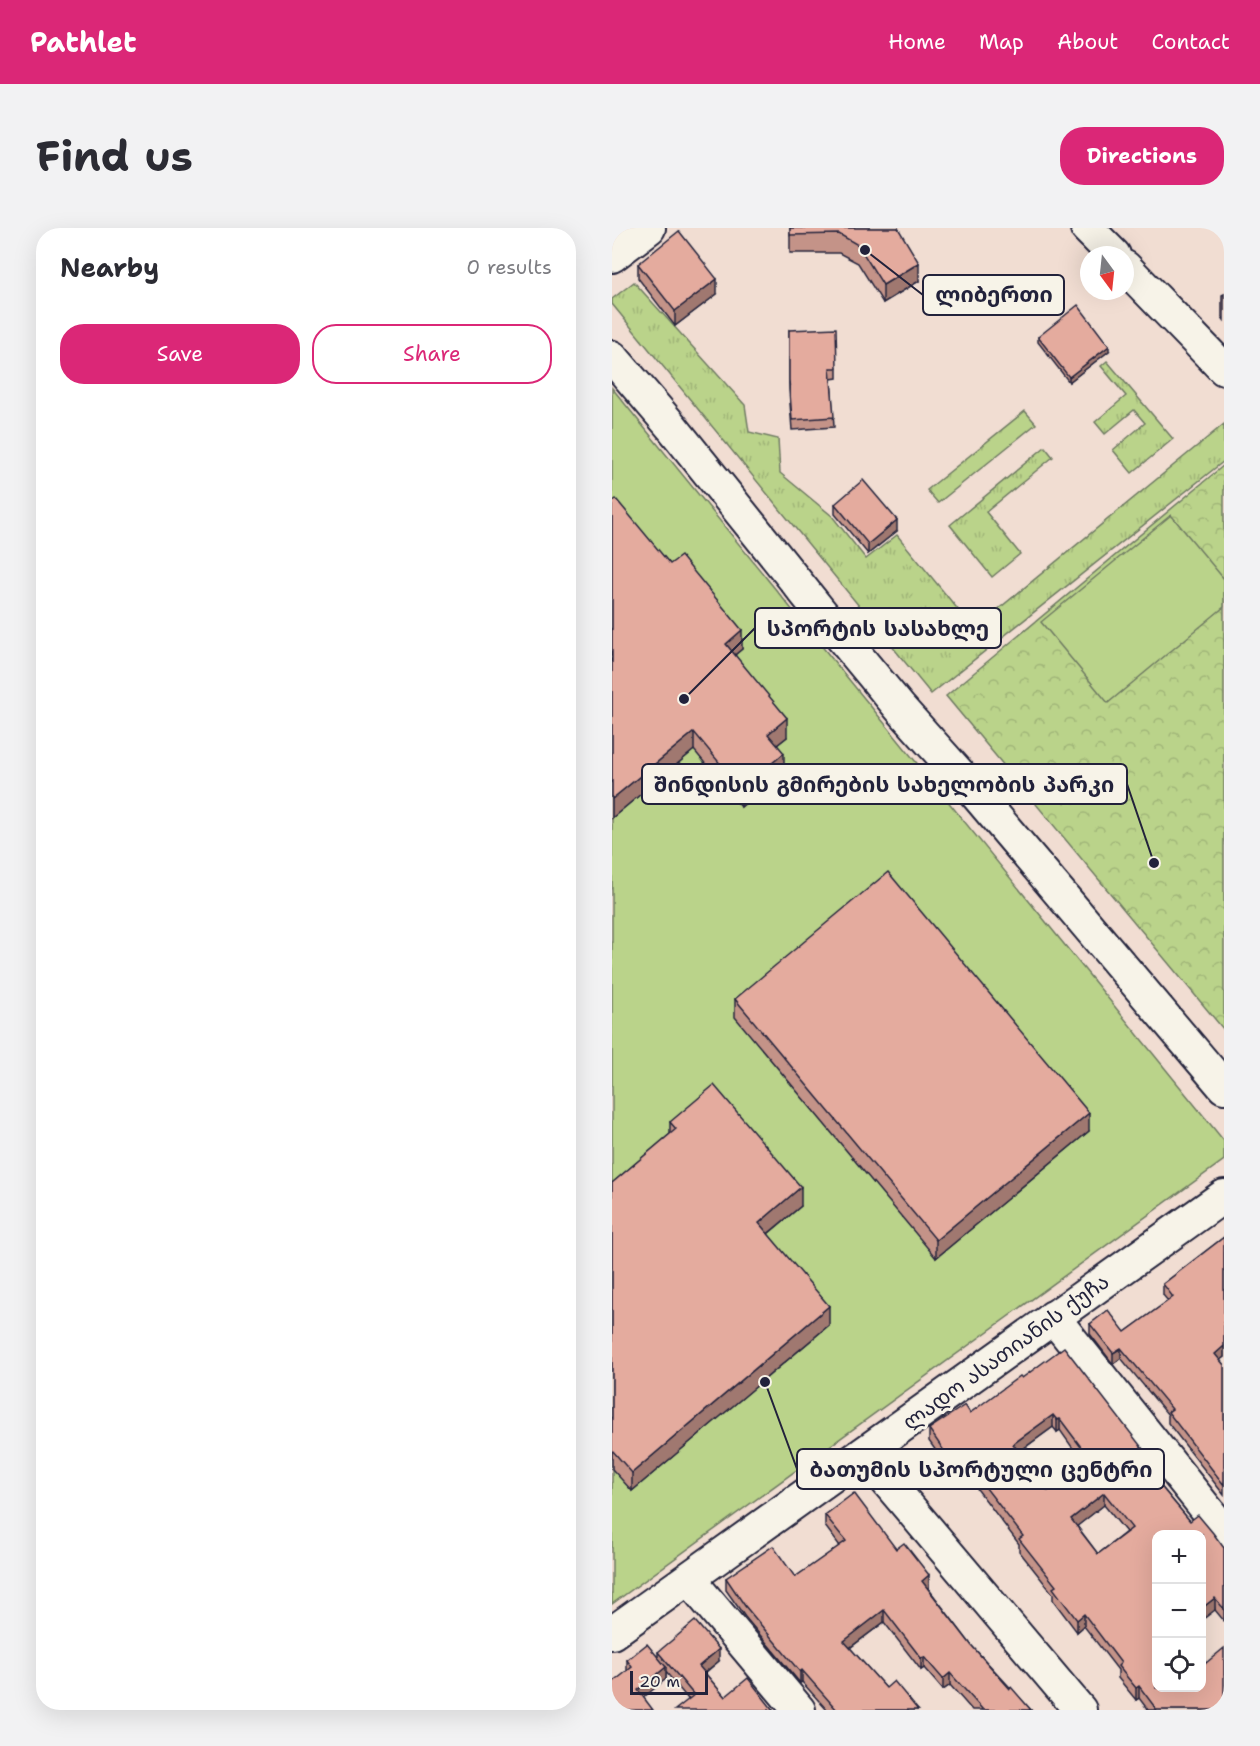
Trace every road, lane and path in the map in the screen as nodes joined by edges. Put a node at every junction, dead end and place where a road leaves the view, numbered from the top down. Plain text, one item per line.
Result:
1 (649, 228) edge
2 (1087, 228) edge
3 (1104, 246) edge
4 (612, 256) edge
5 (1134, 276) edge
6 (612, 357) edge
7 (1224, 369) edge
8 (1224, 1087) edge
9 (1224, 1196) edge
10 (1053, 1317) junction
11 (864, 1454) junction
12 (1224, 1531) edge
13 (689, 1579) junction
14 (612, 1633) edge
15 (799, 1710) edge
16 (1080, 1710) edge

1 - 4 street
2 - 3 street
5 - 7 street
6 - 8 street
9 - 10 street, ლადო ასათიანის ქუჩა
10 - 11 street, ლადო ასათიანის ქუჩა
10 - 12 street
11 - 13 street, ლადო ასათიანის ქუჩა
11 - 16 street
13 - 14 street, ლადო ასათიანის ქუჩა
13 - 15 street

